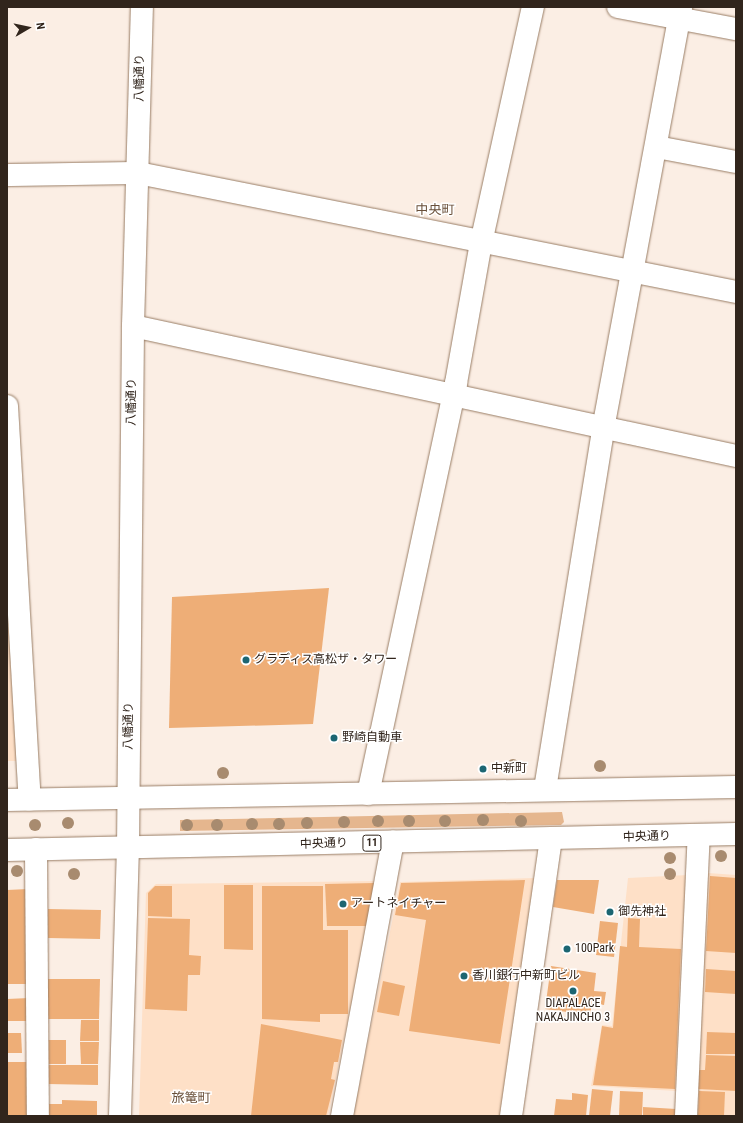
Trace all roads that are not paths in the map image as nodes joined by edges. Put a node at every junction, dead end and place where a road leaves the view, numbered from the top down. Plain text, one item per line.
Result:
1 (142, 7) edge
2 (533, 7) edge
3 (618, 7) edge
4 (680, 12) edge
5 (736, 30) edge
6 (657, 147) junction
7 (736, 162) edge
8 (138, 173) junction
9 (7, 175) edge
10 (481, 243) junction
11 (632, 270) junction
12 (736, 292) edge
13 (133, 326) junction
14 (453, 395) junction
15 (7, 406) edge
16 (603, 429) junction
17 (736, 456) edge
18 (736, 787) edge
19 (545, 789) junction
20 (368, 794) junction
21 (128, 798) junction
22 (30, 799) junction
23 (7, 800) edge
24 (736, 834) edge
25 (699, 835) junction
26 (551, 839) junction
27 (393, 842) junction
28 (36, 849) junction
29 (128, 849) junction
30 (7, 850) edge
31 (38, 1116) edge
32 (120, 1116) edge
33 (342, 1116) edge
34 (511, 1116) edge
35 (686, 1116) edge

1 - 8 main road, 八幡通り
2 - 10 main road
3 - 4 main road
4 - 5 main road
4 - 6 main road
6 - 7 main road
6 - 11 main road
8 - 9 main road
8 - 10 main road
8 - 13 main road, 八幡通り
10 - 11 main road
10 - 14 main road
11 - 12 main road
11 - 16 main road
13 - 14 main road
13 - 21 main road, 八幡通り
14 - 16 main road
14 - 20 main road
15 - 22 main road
16 - 17 main road
16 - 19 main road
18 - 19 main road
19 - 20 main road
20 - 21 main road
21 - 22 main road
21 - 29 main road, 八幡通り
22 - 23 main road
24 - 25 main road, 中央通り / 11
25 - 26 main road, 中央通り / 11
25 - 35 main road
26 - 27 main road, 中央通り / 11
26 - 34 main road
27 - 29 main road, 中央通り / 11
27 - 33 main road
28 - 29 main road, 中央通り / 11
28 - 30 main road, 中央通り / 11
28 - 31 main road
29 - 32 main road, 八幡通り

